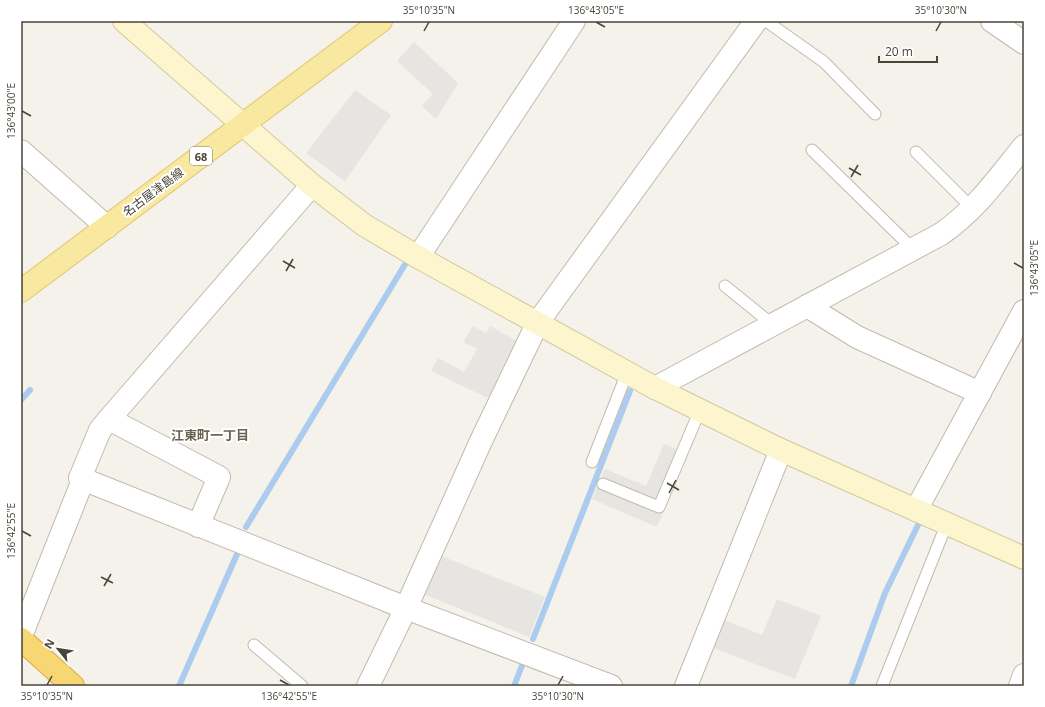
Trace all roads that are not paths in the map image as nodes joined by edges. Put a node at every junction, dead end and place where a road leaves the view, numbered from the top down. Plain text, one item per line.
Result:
1 (124, 21) edge
2 (381, 21) edge
3 (574, 21) edge
4 (756, 21) edge
5 (766, 21) edge
6 (992, 21) edge
7 (1024, 43) edge
8 (875, 114) dead end
9 (243, 124) junction
10 (1024, 146) edge
11 (812, 150) dead end
12 (21, 152) edge
13 (916, 152) dead end
14 (312, 185) junction
15 (973, 209) junction
16 (107, 227) junction
17 (913, 249) junction
18 (418, 257) junction
19 (725, 286) dead end
20 (21, 291) edge
21 (807, 306) junction
22 (1024, 311) edge
23 (538, 322) junction
24 (773, 325) junction
25 (626, 373) junction
26 (655, 388) junction
27 (980, 393) junction
28 (700, 410) junction
29 (109, 419) junction
30 (781, 450) junction
31 (592, 462) dead end
32 (83, 480) junction
33 (603, 484) dead end
34 (916, 510) junction
35 (947, 523) junction
36 (198, 526) junction
37 (1024, 558) edge
38 (406, 608) junction
39 (21, 636) edge
40 (21, 640) edge
41 (254, 645) dead end
42 (1024, 675) edge
43 (73, 686) edge
44 (302, 686) edge
45 (368, 686) edge
46 (611, 686) edge
47 (686, 686) edge
48 (882, 686) edge
49 (1020, 686) edge

1 - 9 street
2 - 9 main road, 名古屋津島線 / 68
3 - 18 street
4 - 23 street
5 - 8 lane
6 - 7 street
9 - 14 street
9 - 16 main road, 名古屋津島線 / 68
10 - 15 street
11 - 17 lane
12 - 16 street
13 - 15 lane
14 - 18 street
14 - 29 street
15 - 17 street
16 - 20 main road, 名古屋津島線 / 68
17 - 21 street
18 - 23 street
19 - 24 lane
21 - 24 street
21 - 27 street
22 - 27 street
23 - 25 street
23 - 38 street
24 - 26 street
25 - 26 street
25 - 31 lane
26 - 28 street
27 - 34 street
28 - 30 street
28 - 33 lane
29 - 32 street
29 - 36 street
30 - 34 street
30 - 47 street
32 - 36 street
32 - 39 street
34 - 35 street
35 - 37 street
35 - 48 lane
36 - 38 street
38 - 45 street
38 - 46 street
40 - 43 highway
41 - 44 lane
42 - 49 street

